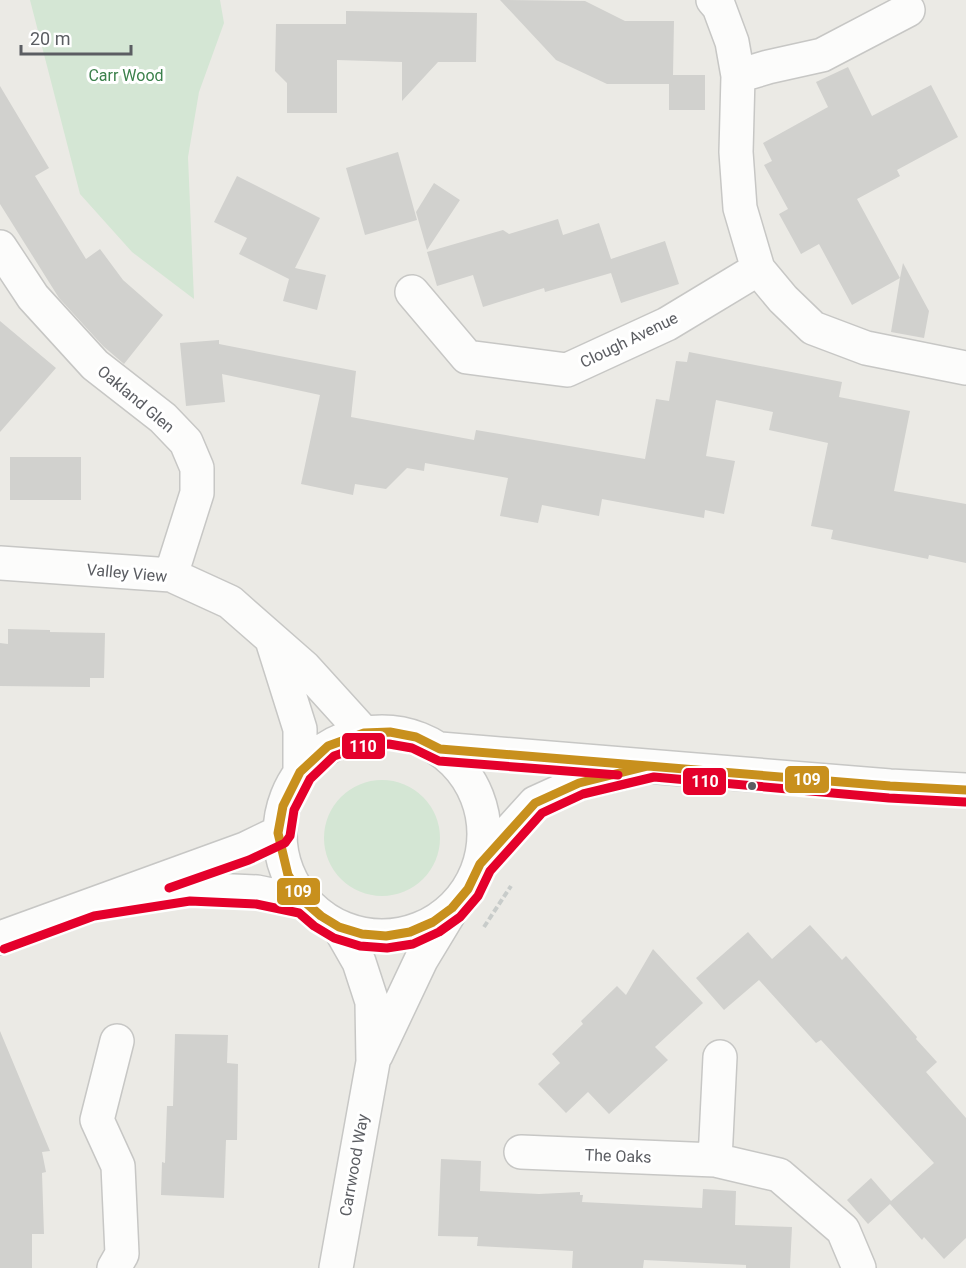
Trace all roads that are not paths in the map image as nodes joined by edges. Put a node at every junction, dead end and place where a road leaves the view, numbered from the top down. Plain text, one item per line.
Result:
1 (713, 0) edge
2 (908, 10) dead end
3 (738, 76) junction
4 (0, 247) edge
5 (758, 269) junction
6 (412, 292) dead end
7 (966, 368) edge
8 (0, 562) edge
9 (171, 575) junction
10 (272, 638) junction
11 (364, 733) junction
12 (440, 749) junction
13 (653, 765) junction
14 (300, 771) junction
15 (966, 790) edge
16 (278, 833) junction
17 (480, 864) junction
18 (305, 902) junction
19 (91, 904) junction
20 (452, 908) junction
21 (339, 927) junction
22 (0, 938) edge
23 (117, 1041) dead end
24 (720, 1057) dead end
25 (373, 1062) junction
26 (521, 1152) dead end
27 (715, 1160) junction
28 (114, 1268) edge
29 (336, 1268) edge
30 (859, 1268) edge

1 - 3 street
2 - 3 street
3 - 5 street
4 - 9 street, Oakland Glen
5 - 6 street, Clough Avenue
5 - 7 street
8 - 9 street, Valley View
9 - 10 street, Valley View
10 - 11 street, Valley View
10 - 14 street
11 - 12 street
11 - 14 street
12 - 13 street
12 - 17 street
13 - 15 street
13 - 17 street
14 - 16 street
16 - 18 street
16 - 19 street
17 - 20 street
18 - 19 street
18 - 21 street
19 - 22 street
20 - 21 street
20 - 25 street, Carrwood Way
21 - 25 street, Carrwood Way
23 - 28 street
24 - 27 street
25 - 29 street, Carrwood Way
26 - 27 street, The Oaks
27 - 30 street, The Oaks

